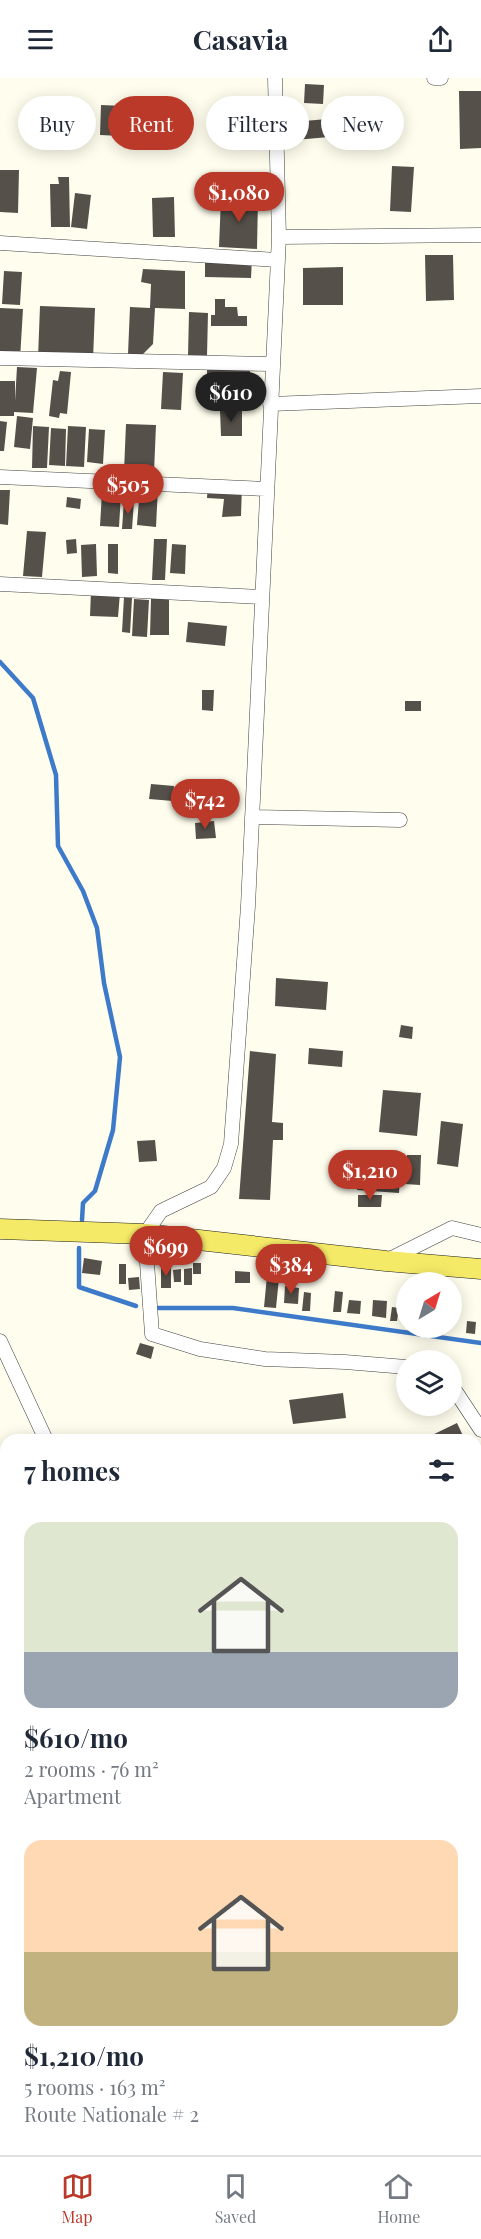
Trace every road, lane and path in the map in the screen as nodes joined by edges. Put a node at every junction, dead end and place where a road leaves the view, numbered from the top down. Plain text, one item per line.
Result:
1 (275, 78) edge
2 (434, 78) edge
3 (441, 78) edge
4 (481, 235) edge
5 (279, 237) junction
6 (0, 243) edge
7 (277, 260) junction
8 (0, 358) edge
9 (271, 364) junction
10 (481, 396) edge
11 (270, 404) junction
12 (0, 477) edge
13 (266, 489) junction
14 (0, 584) edge
15 (262, 597) junction
16 (252, 817) junction
17 (400, 820) dead end
18 (0, 1229) edge
19 (145, 1234) junction
20 (481, 1235) edge
21 (386, 1261) junction
22 (481, 1269) edge
23 (0, 1341) edge
24 (396, 1366) edge
25 (462, 1401) edge
26 (481, 1430) edge
27 (43, 1434) edge

1 - 5 street
2 - 3 street
4 - 5 street
5 - 7 street
6 - 7 street
7 - 9 street
8 - 9 street
9 - 11 street
10 - 11 street
11 - 13 street
12 - 13 street
13 - 15 street
14 - 15 street
15 - 16 street
16 - 17 street
16 - 19 street
18 - 19 main road
19 - 21 main road
19 - 24 street
20 - 21 street
21 - 22 main road
23 - 27 street
25 - 26 street

